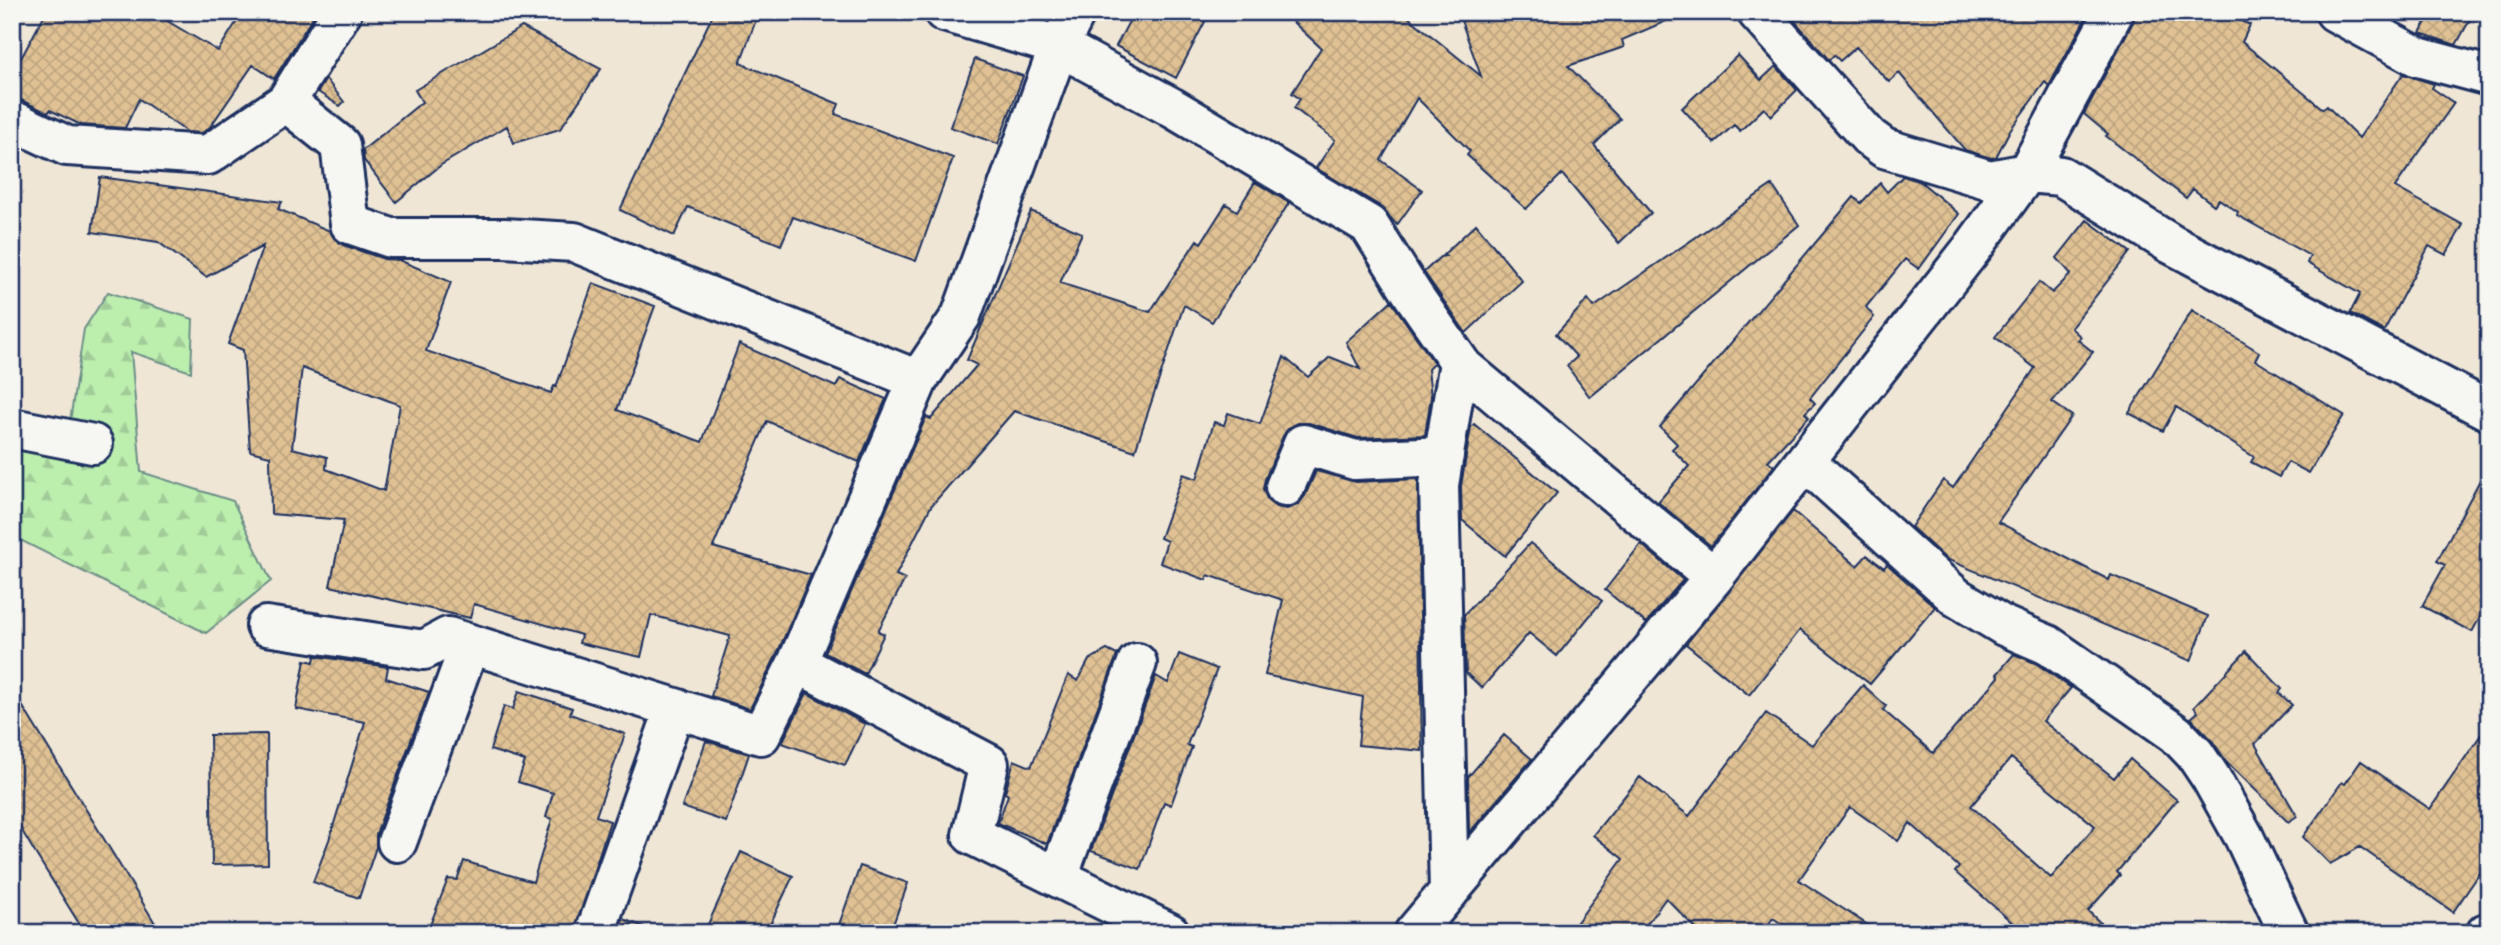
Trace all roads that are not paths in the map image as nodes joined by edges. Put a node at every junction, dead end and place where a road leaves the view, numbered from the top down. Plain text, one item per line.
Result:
1 (342, 12) edge
2 (944, 12) edge
3 (1076, 12) edge
4 (1757, 12) edge
5 (2114, 12) edge
6 (2335, 12) edge
7 (1059, 46) junction
8 (2489, 76) edge
9 (286, 102) junction
10 (12, 120) edge
11 (2027, 173) junction
12 (1460, 362) junction
13 (918, 380) junction
14 (2489, 411) edge
15 (12, 428) edge
16 (93, 444) dead end
17 (1444, 456) junction
18 (1806, 462) junction
19 (1285, 487) dead end
20 (1714, 577) junction
21 (267, 626) dead end
22 (470, 644) junction
23 (797, 663) junction
24 (1137, 663) dead end
25 (675, 708) junction
26 (397, 842) dead end
27 (1058, 877) junction
28 (1435, 919) edge
29 (595, 933) edge
30 (1170, 933) edge
31 (2289, 933) edge

1 - 9 street
2 - 7 street
3 - 7 street
4 - 11 street
5 - 11 street
6 - 8 street
7 - 12 street
7 - 13 street
9 - 10 street
9 - 13 street
11 - 14 street
11 - 18 street
12 - 17 street
12 - 20 street
13 - 23 street
15 - 16 street
17 - 19 street
17 - 28 street
18 - 20 street
18 - 31 street
20 - 28 street
21 - 22 street
22 - 25 street
22 - 26 street
23 - 25 street
23 - 27 street
24 - 27 street
25 - 29 street
27 - 30 street

